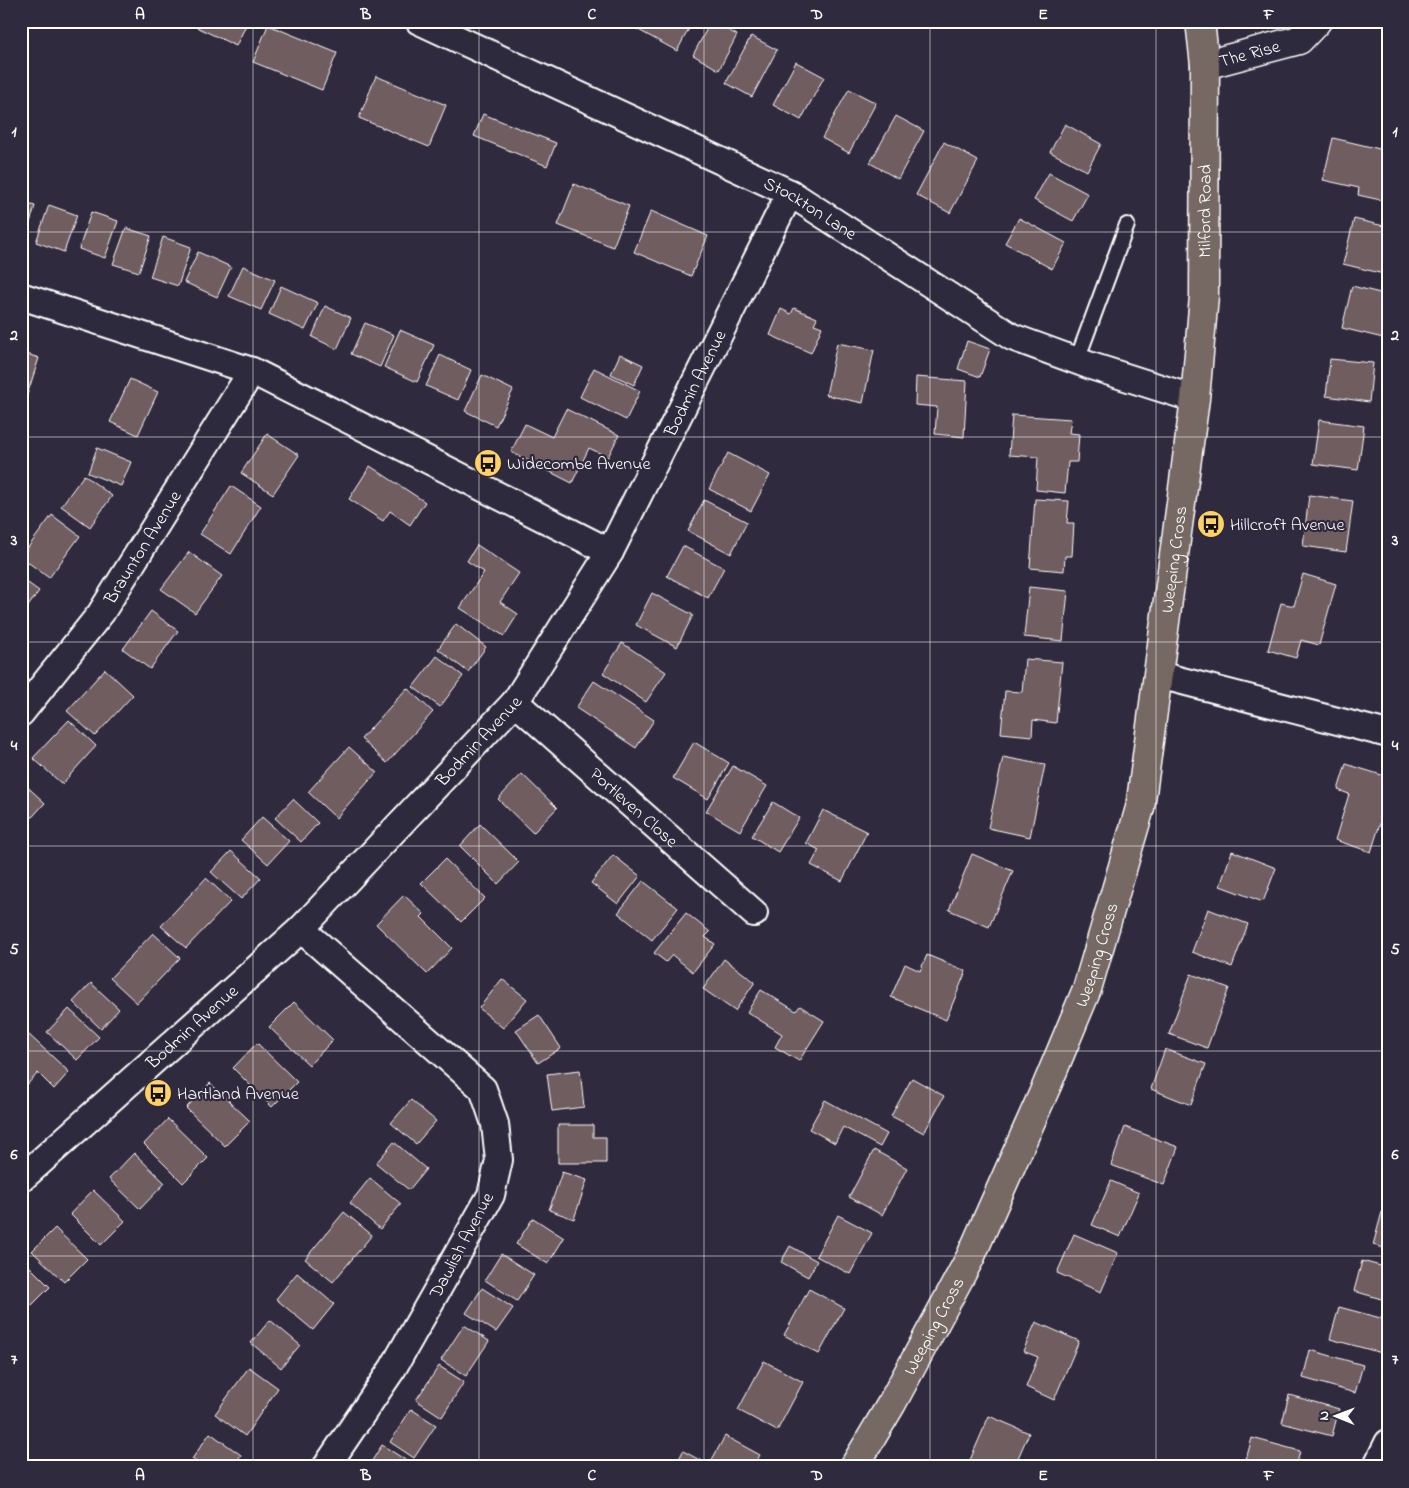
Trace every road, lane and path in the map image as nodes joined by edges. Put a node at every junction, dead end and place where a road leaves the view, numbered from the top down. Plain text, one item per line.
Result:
1 (419, 21) edge
2 (1200, 21) edge
3 (1317, 21) edge
4 (1205, 65) junction
5 (790, 193) junction
6 (1127, 225) dead end
7 (21, 296) edge
8 (1078, 360) junction
9 (252, 371) junction
10 (1195, 399) junction
11 (610, 552) junction
12 (1159, 675) junction
13 (514, 702) junction
14 (21, 713) edge
15 (1388, 734) edge
16 (754, 913) dead end
17 (301, 929) junction
18 (22, 1178) edge
19 (1388, 1443) edge
20 (326, 1467) edge
21 (854, 1467) edge
22 (1376, 1467) edge

1 - 5 street, Stockton Lane
2 - 4 highway, Milford Road
3 - 4 street, The Rise
4 - 10 highway, Milford Road
5 - 8 street, Stockton Lane
5 - 11 street, Bodmin Avenue
6 - 8 lane
7 - 9 street
8 - 10 street, Stockton Lane
9 - 11 street
9 - 14 street, Braunton Avenue
10 - 12 highway, Weeping Cross
11 - 13 street, Bodmin Avenue
12 - 15 street
12 - 21 highway, Weeping Cross
13 - 16 street, Portleven Close
13 - 17 street, Bodmin Avenue
17 - 18 street, Bodmin Avenue
17 - 20 street, Dawlish Avenue
19 - 22 street

